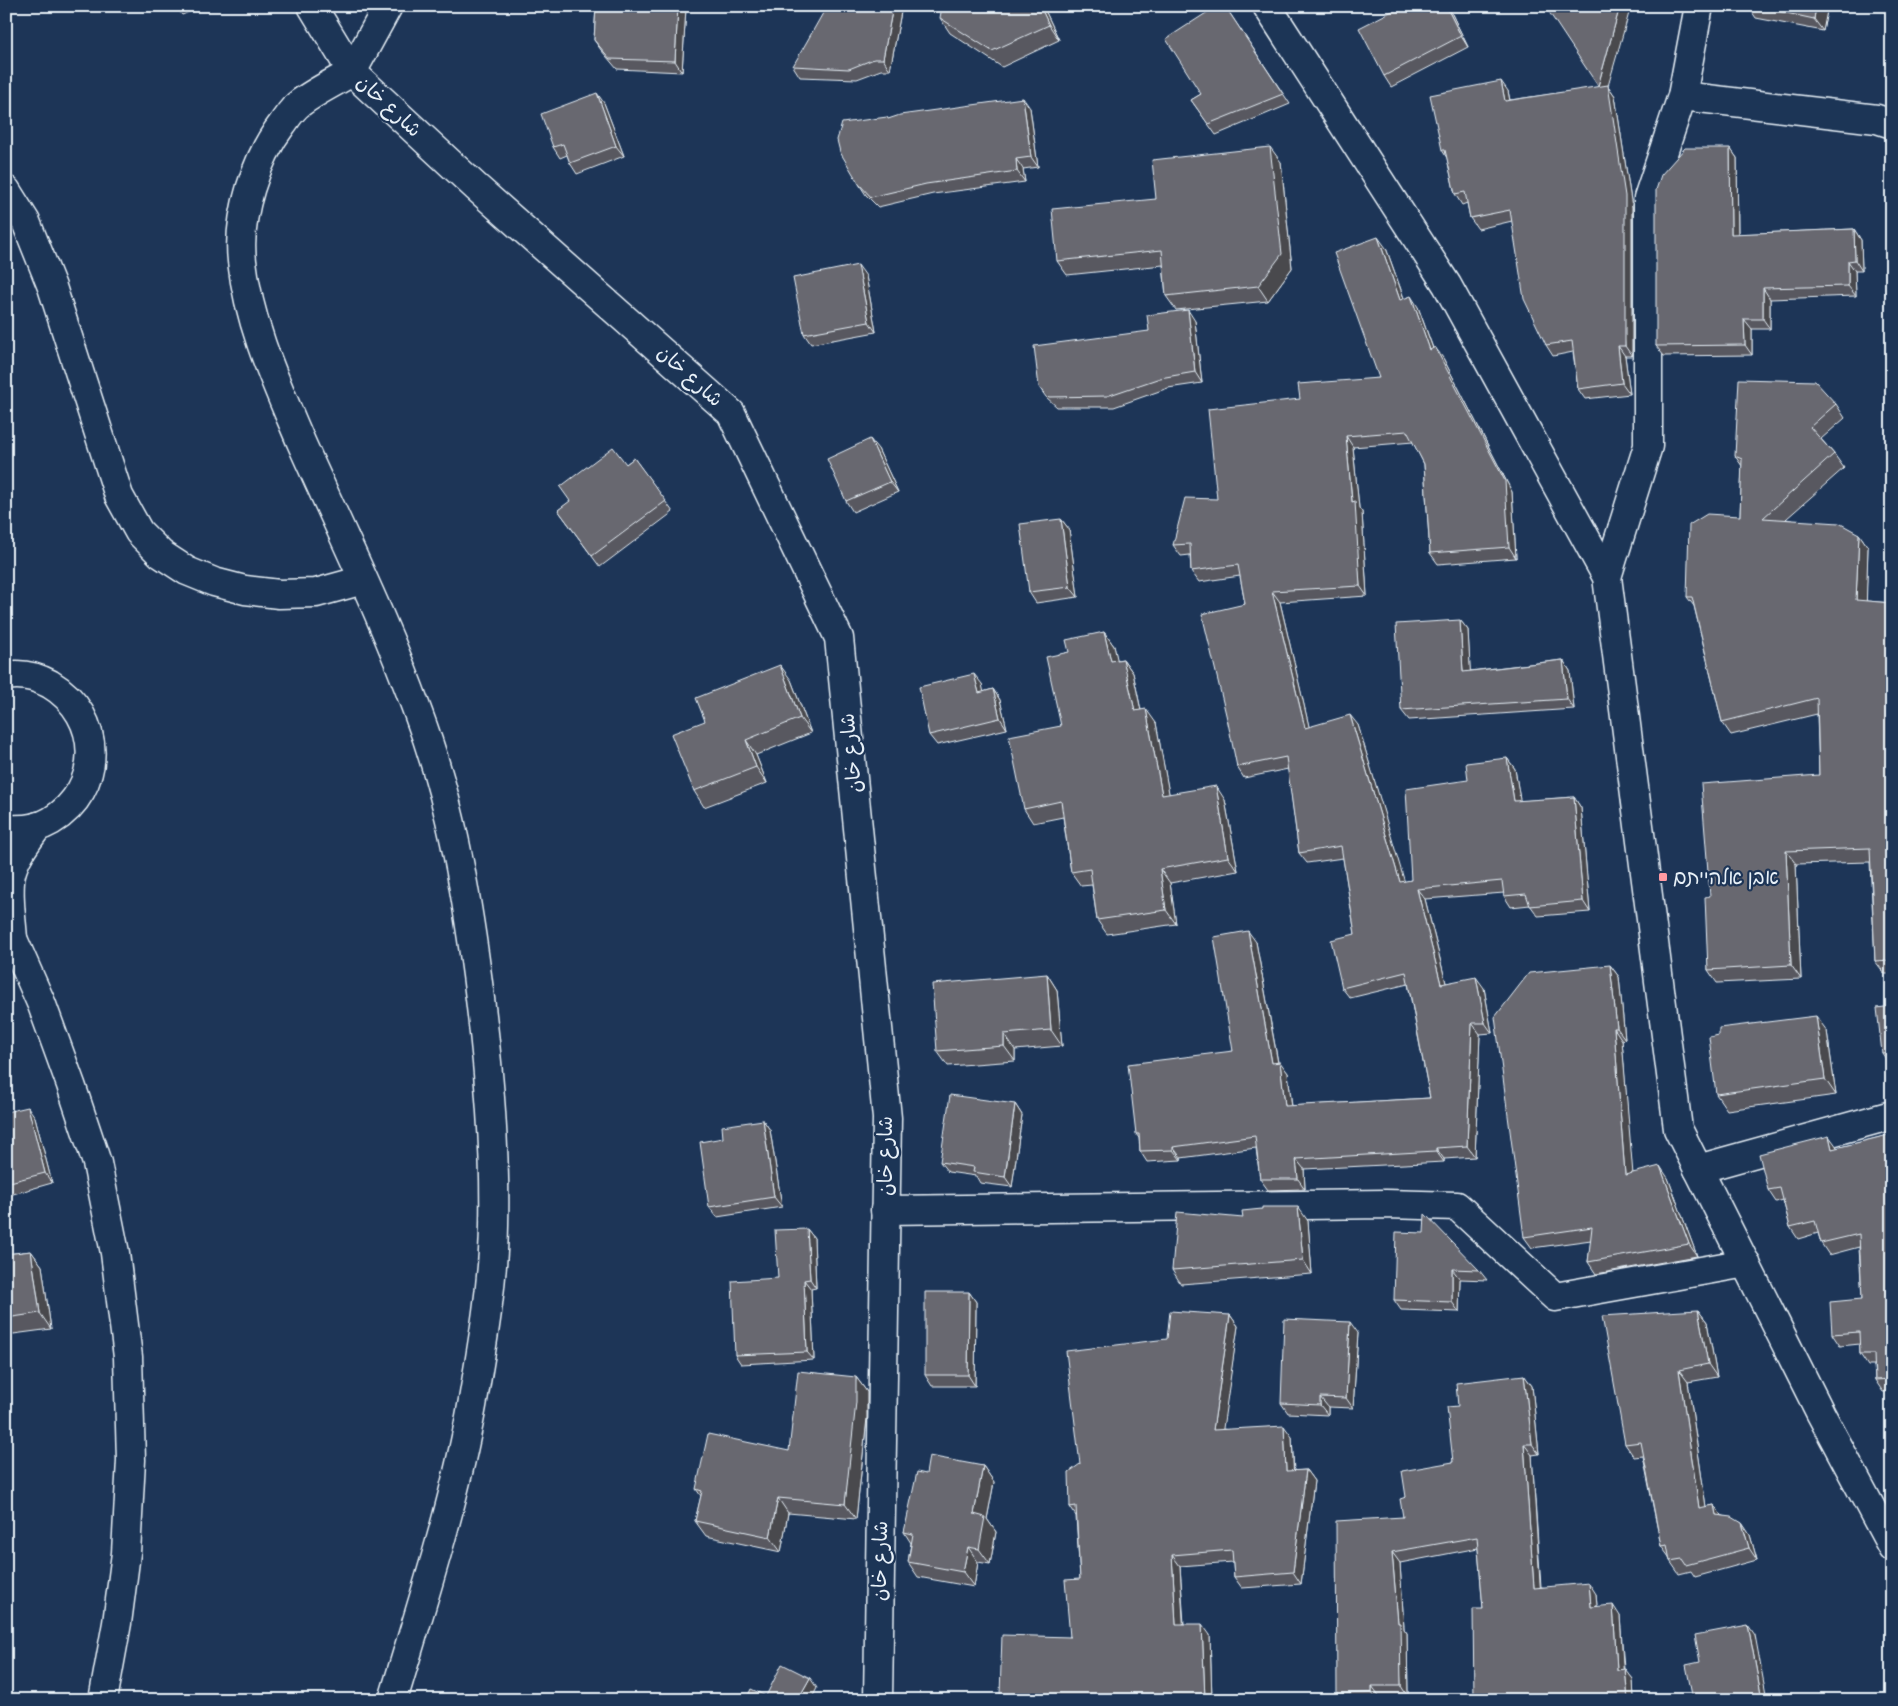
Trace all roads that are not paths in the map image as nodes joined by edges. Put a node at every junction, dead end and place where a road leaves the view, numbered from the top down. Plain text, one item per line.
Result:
1 (312, 6) edge
2 (388, 6) edge
3 (1267, 6) edge
4 (1698, 6) edge
5 (352, 72) junction
6 (1682, 96) junction
7 (1892, 124) edge
8 (6, 190) edge
9 (1607, 577) junction
10 (362, 580) junction
11 (6, 676) edge
12 (38, 826) junction
13 (6, 830) edge
14 (10, 932) edge
15 (1892, 1115) edge
16 (1698, 1169) junction
17 (885, 1210) junction
18 (1746, 1263) junction
19 (1892, 1547) edge
20 (103, 1700) edge
21 (393, 1700) edge
22 (878, 1700) edge

1 - 5 street
2 - 5 street, شارع خان
3 - 9 street
4 - 6 street
5 - 10 street
5 - 17 street, شارع خان
6 - 7 street
6 - 9 street
8 - 10 street
9 - 16 street
10 - 21 street
11 - 12 street
12 - 13 street
12 - 14 street
14 - 20 street
15 - 16 street
16 - 18 street
17 - 18 street
17 - 22 street, شارع خان
18 - 19 street

